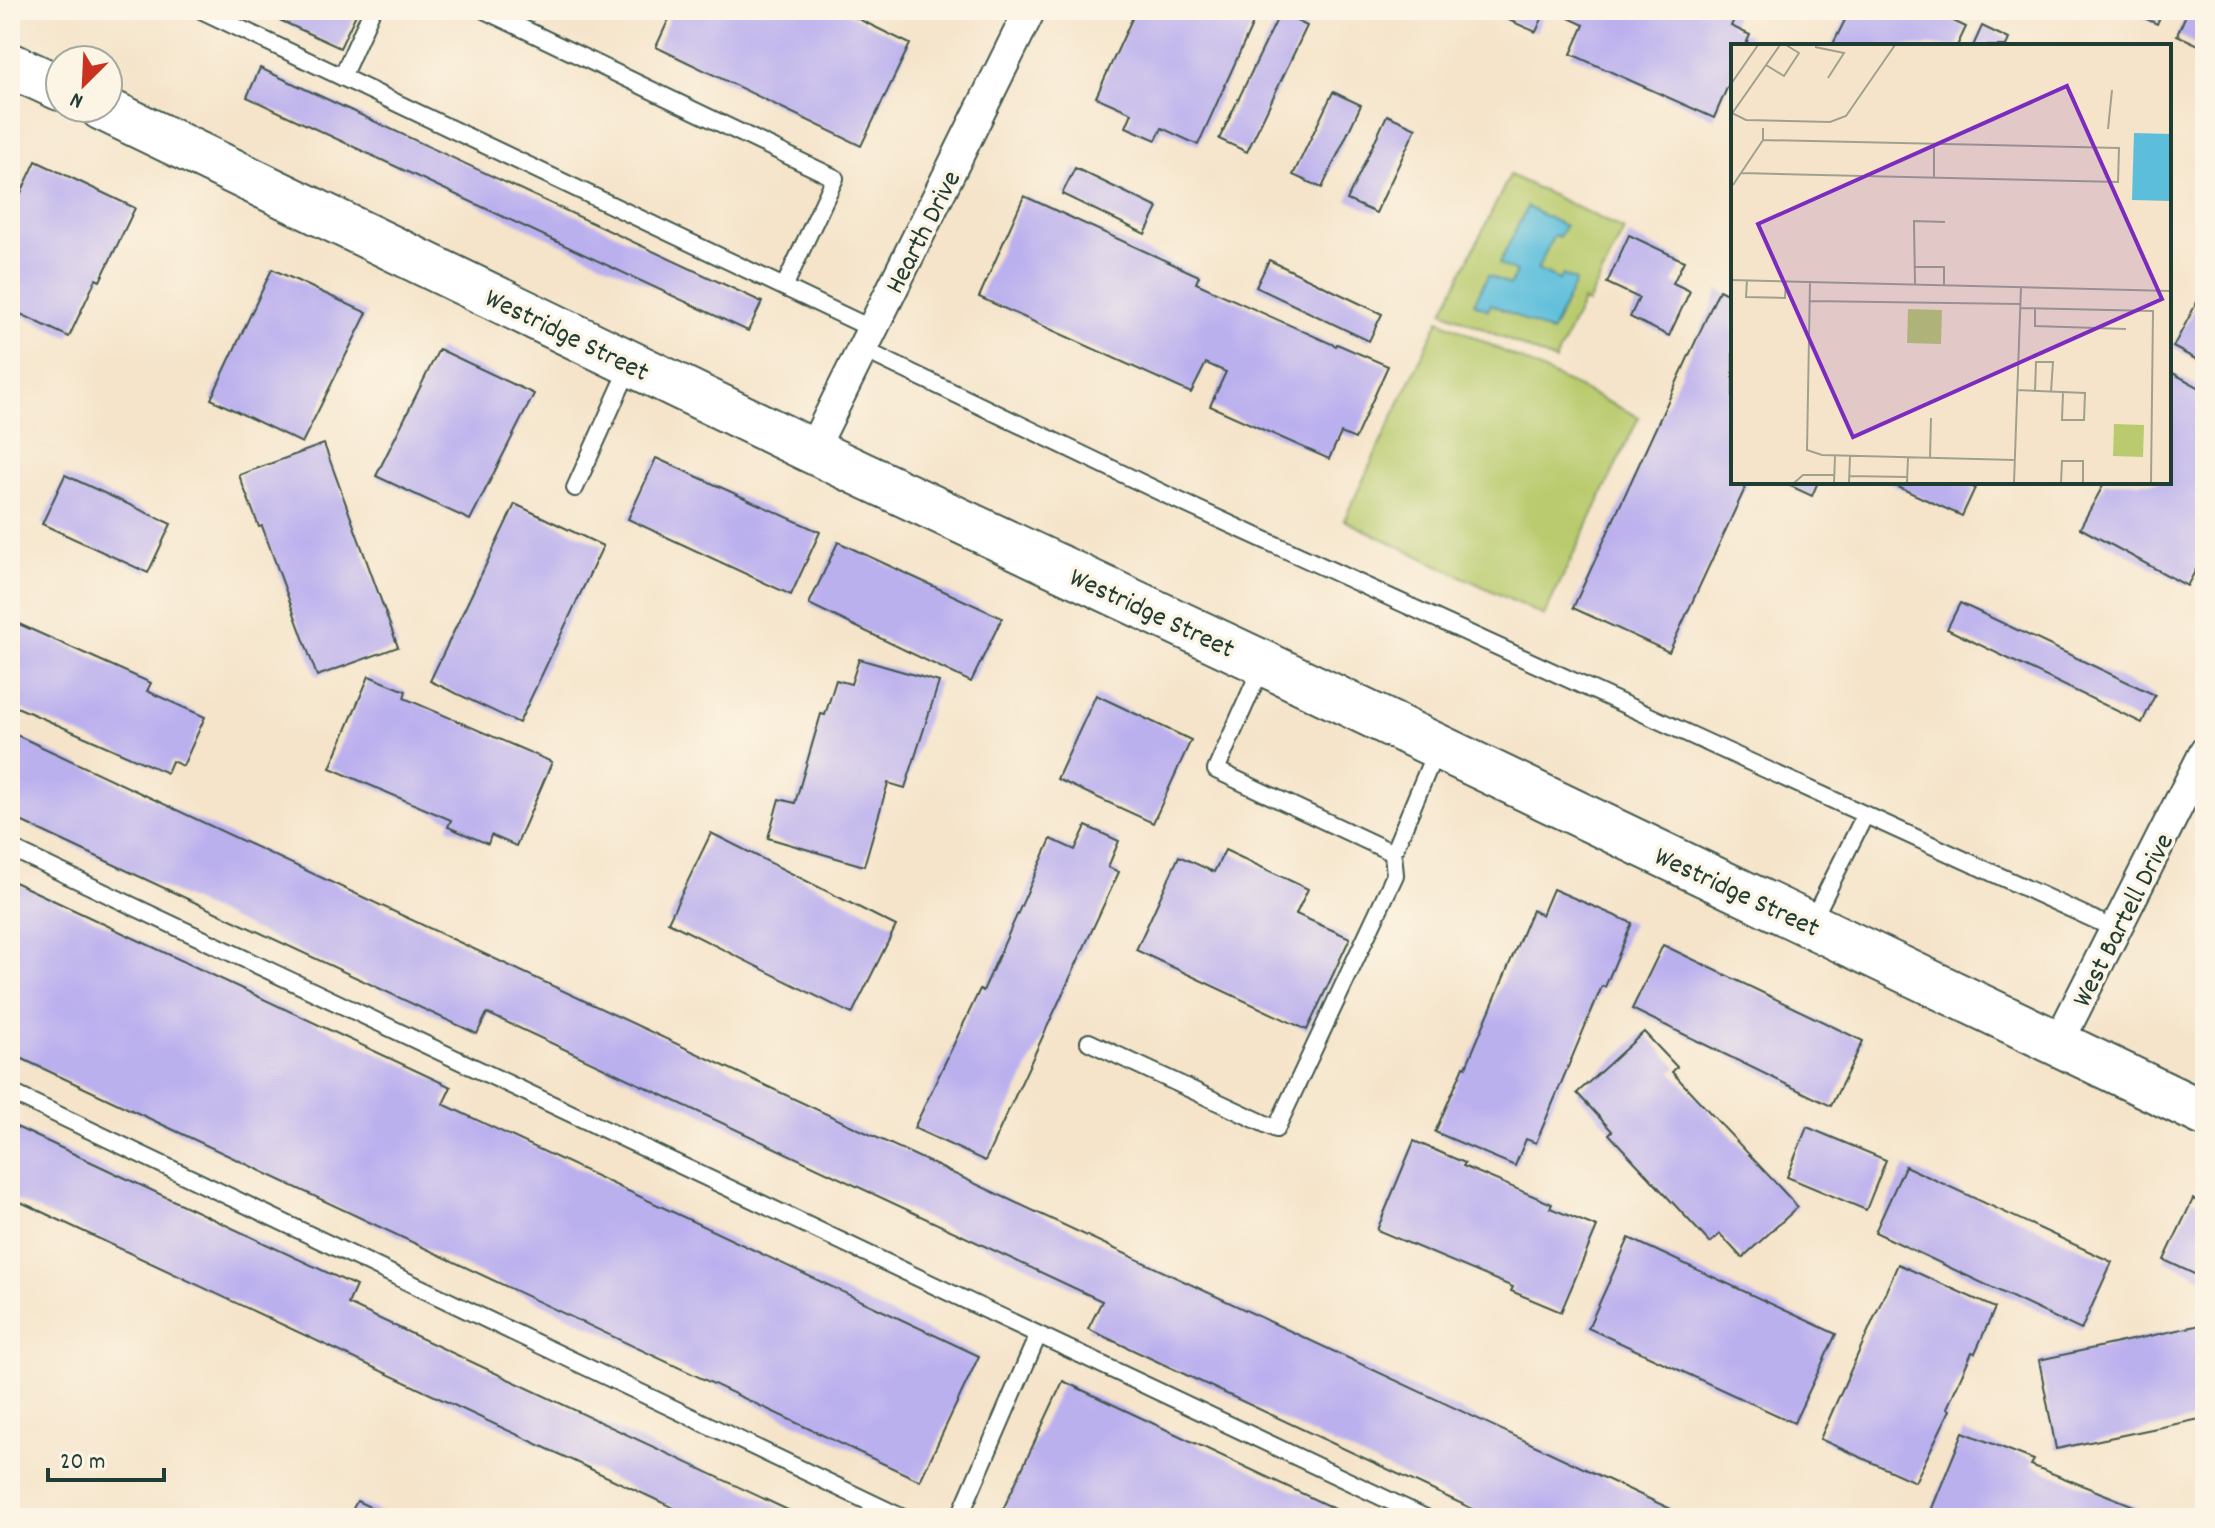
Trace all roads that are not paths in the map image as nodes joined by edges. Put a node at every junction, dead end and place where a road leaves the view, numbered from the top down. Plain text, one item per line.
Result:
1 (201, 10) edge
2 (372, 10) edge
3 (484, 10) edge
4 (1030, 10) edge
5 (10, 65) edge
6 (342, 77) junction
7 (44, 81) edge
8 (124, 119) edge
9 (784, 287) junction
10 (867, 339) junction
11 (631, 363) junction
12 (812, 451) junction
13 (575, 488) dead end
14 (1263, 663) junction
15 (1438, 747) junction
16 (2205, 752) edge
17 (1865, 815) junction
18 (10, 848) edge
19 (1393, 853) junction
20 (1810, 924) junction
21 (2115, 929) junction
22 (1089, 1042) dead end
23 (2058, 1043) junction
24 (10, 1092) edge
25 (2204, 1110) edge
26 (1038, 1335) junction
27 (903, 1518) edge
28 (959, 1518) edge
29 (1426, 1518) edge

1 - 6 lane
2 - 6 lane
3 - 9 lane
4 - 10 street, Hearth Drive
5 - 7 street
6 - 9 lane
8 - 11 street, Westridge Street
9 - 10 lane
10 - 12 street, Hearth Drive
10 - 17 lane
11 - 12 street, Westridge Street
11 - 13 lane
12 - 14 street, Westridge Street
14 - 15 street, Westridge Street
14 - 19 lane
15 - 19 lane
15 - 20 street, Westridge Street
16 - 21 street, West Bartell Drive
17 - 20 lane
17 - 21 lane
18 - 26 lane
19 - 22 lane
20 - 23 street, Westridge Street
21 - 23 street, West Bartell Drive
23 - 25 street, Westridge Street
24 - 27 lane
26 - 28 lane
26 - 29 lane

